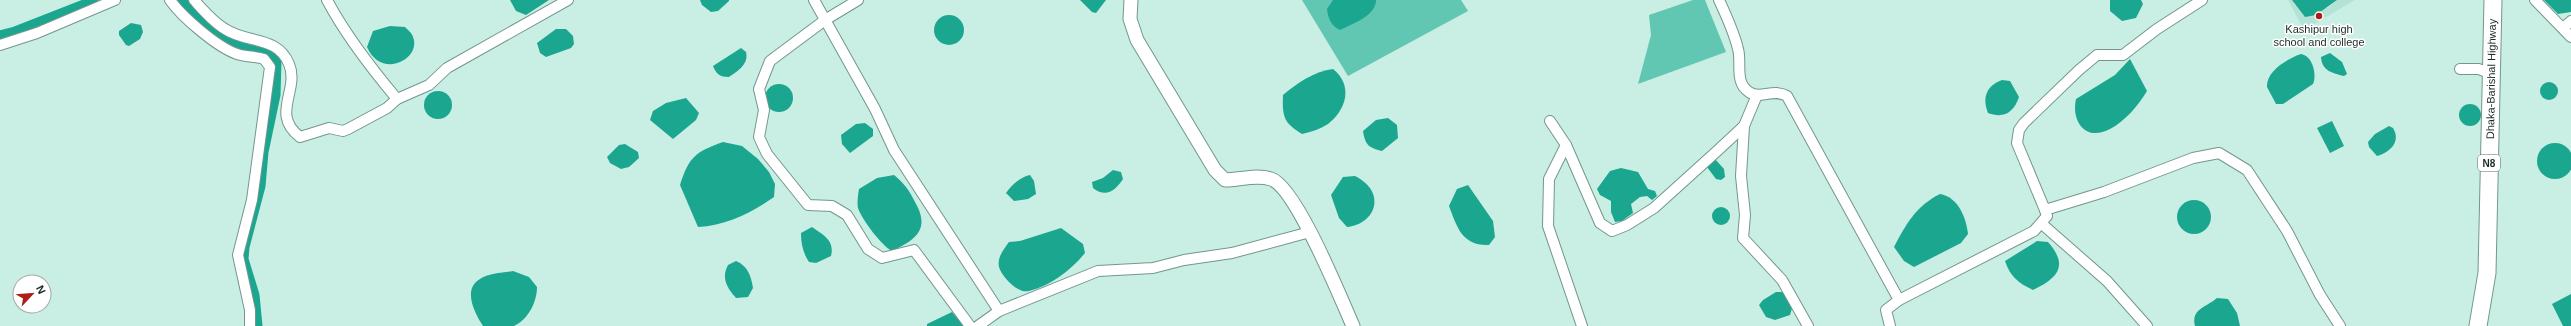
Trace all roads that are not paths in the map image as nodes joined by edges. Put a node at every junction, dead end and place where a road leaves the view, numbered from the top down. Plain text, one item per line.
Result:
1 (115, 0) edge
2 (170, 0) edge
3 (194, 0) edge
4 (327, 0) edge
5 (568, 0) edge
6 (814, 0) edge
7 (858, 0) edge
8 (1131, 0) edge
9 (1719, 0) edge
10 (2202, 0) edge
11 (2493, 0) edge
12 (2536, 0) edge
13 (825, 20) junction
14 (2571, 20) edge
15 (2563, 28) junction
16 (2571, 37) edge
17 (0, 45) edge
18 (2460, 69) dead end
19 (2493, 75) junction
20 (1757, 95) junction
21 (397, 99) junction
22 (1550, 121) dead end
23 (1744, 126) junction
24 (1566, 145) junction
25 (2045, 210) junction
26 (2042, 224) junction
27 (1310, 232) junction
28 (1899, 300) junction
29 (998, 311) junction
30 (250, 326) edge
31 (970, 326) edge
32 (978, 326) edge
33 (1353, 326) edge
34 (1582, 326) edge
35 (1808, 326) edge
36 (1890, 326) edge
37 (2147, 326) edge
38 (2340, 326) edge
39 (2478, 326) edge

1 - 17 street
2 - 30 street
3 - 21 street
4 - 21 street
5 - 21 street
6 - 13 street
7 - 13 street
8 - 27 street
9 - 20 street
10 - 25 street
11 - 19 highway, Dhaka-Barishal Highway / N8
12 - 15 street
13 - 29 street
13 - 31 street
14 - 15 street
15 - 16 street
18 - 19 street
19 - 39 highway, Dhaka-Barishal Highway / N8
20 - 23 street
20 - 28 street
22 - 24 street
23 - 24 street
23 - 35 street
24 - 34 street
25 - 26 street
25 - 38 street
26 - 28 street
26 - 37 street
27 - 29 street
27 - 33 street
28 - 36 street
29 - 32 street

